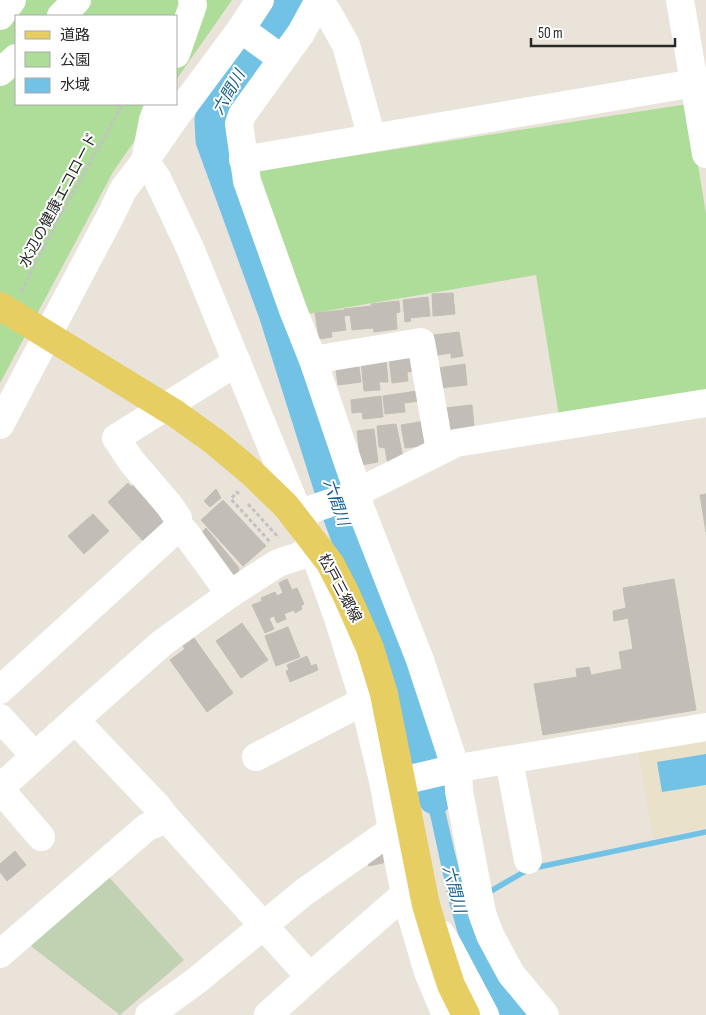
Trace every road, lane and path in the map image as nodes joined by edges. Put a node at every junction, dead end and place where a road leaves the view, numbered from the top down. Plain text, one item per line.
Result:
1 (12, 0) edge
2 (77, 0) edge
3 (192, 0) edge
4 (260, 0) edge
5 (680, 0) edge
6 (319, 1) edge
7 (62, 15) edge
8 (0, 16) edge
9 (241, 29) junction
10 (178, 48) edge
11 (15, 59) edge
12 (282, 59) junction
13 (0, 72) edge
14 (700, 82) edge
15 (122, 105) edge
16 (159, 105) edge
17 (372, 138) junction
18 (706, 154) edge
19 (145, 160) junction
20 (243, 160) junction
21 (9, 303) edge
22 (313, 360) junction
23 (237, 362) junction
24 (706, 403) edge
25 (0, 425) edge
26 (440, 451) junction
27 (356, 494) junction
28 (304, 512) junction
29 (179, 532) junction
30 (273, 544) dead end
31 (285, 545) dead end
32 (314, 551) junction
33 (230, 594) junction
34 (0, 690) edge
35 (364, 701) junction
36 (0, 718) edge
37 (75, 720) junction
38 (706, 727) edge
39 (35, 756) junction
40 (256, 757) dead end
41 (509, 760) junction
42 (455, 769) junction
43 (396, 782) junction
44 (0, 788) edge
45 (167, 819) junction
46 (392, 830) junction
47 (41, 837) dead end
48 (528, 860) dead end
49 (408, 902) junction
50 (263, 926) junction
51 (0, 954) edge
52 (512, 975) junction
53 (310, 977) junction
54 (476, 1010) edge
55 (149, 1015) edge
56 (268, 1015) edge
57 (446, 1015) edge
58 (454, 1015) edge
59 (544, 1015) edge

1 - 8 street
2 - 7 street
3 - 10 street
4 - 9 street
5 - 14 street
6 - 12 street
6 - 17 street
9 - 12 street
9 - 19 street
11 - 13 street
12 - 20 street
14 - 17 street
14 - 18 street
15 - 21 path, 水辺の健康エコロード
16 - 19 street
17 - 20 street
19 - 23 street
19 - 25 street
20 - 22 street
21 - 54 main road, 松戸三郷線
22 - 26 street
22 - 27 street
23 - 28 street
23 - 29 street
24 - 26 street
26 - 27 street
27 - 28 street
27 - 42 street
28 - 32 street
29 - 33 street
29 - 34 street
30 - 31 path
32 - 33 street
32 - 35 street
33 - 37 street
35 - 40 street
35 - 43 street
36 - 39 street
37 - 39 street
37 - 45 street
38 - 41 street
39 - 44 street
41 - 42 street
41 - 48 street
42 - 43 street
42 - 52 street
43 - 46 street
44 - 47 street
45 - 50 street
45 - 51 street
46 - 49 street
46 - 50 street
49 - 53 street
49 - 54 street
49 - 57 street
50 - 53 street
50 - 55 street
52 - 54 street
52 - 59 street
53 - 56 street
54 - 58 street

